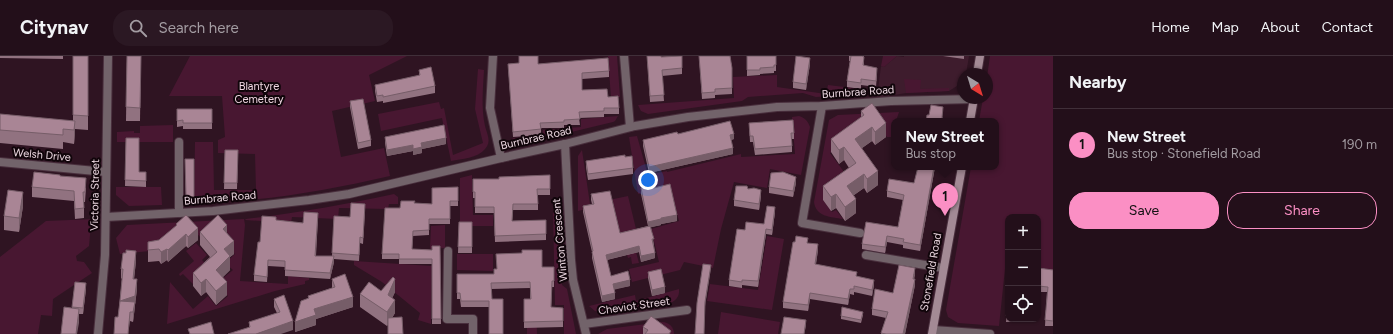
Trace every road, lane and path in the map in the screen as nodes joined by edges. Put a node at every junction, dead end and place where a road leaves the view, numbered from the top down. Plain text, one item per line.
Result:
1 (108, 56) edge
2 (493, 56) edge
3 (624, 56) edge
4 (980, 56) edge
5 (978, 68) edge
6 (957, 99) edge
7 (973, 104) edge
8 (822, 106) junction
9 (971, 118) edge
10 (630, 127) junction
11 (179, 142) dead end
12 (566, 144) junction
13 (501, 158) junction
14 (0, 162) edge
15 (961, 170) edge
16 (106, 172) junction
17 (179, 213) junction
18 (106, 217) junction
19 (860, 233) dead end
20 (448, 251) dead end
21 (866, 255) dead end
22 (943, 268) junction
23 (687, 310) dead end
24 (584, 324) junction
25 (932, 332) edge
26 (98, 334) edge
27 (473, 334) edge
28 (586, 334) edge
29 (990, 334) edge

1 - 16 street, Victoria Street
2 - 13 street
3 - 10 street
4 - 5 street
6 - 8 street, Burnbrae Road
7 - 9 street
8 - 10 street, Burnbrae Road
8 - 19 street
10 - 12 street, Burnbrae Road
11 - 17 street
12 - 13 street, Burnbrae Road
12 - 24 street, Winton Crescent
13 - 17 street, Burnbrae Road
14 - 16 street, Welsh Drive
15 - 22 street, Stonefield Road
16 - 18 street, Victoria Street
17 - 18 street, Burnbrae Road
18 - 26 street, Victoria Street
20 - 27 street
21 - 22 street
22 - 25 street, Stonefield Road
23 - 24 street, Cheviot Street
24 - 28 street, Winton Crescent
25 - 29 street

